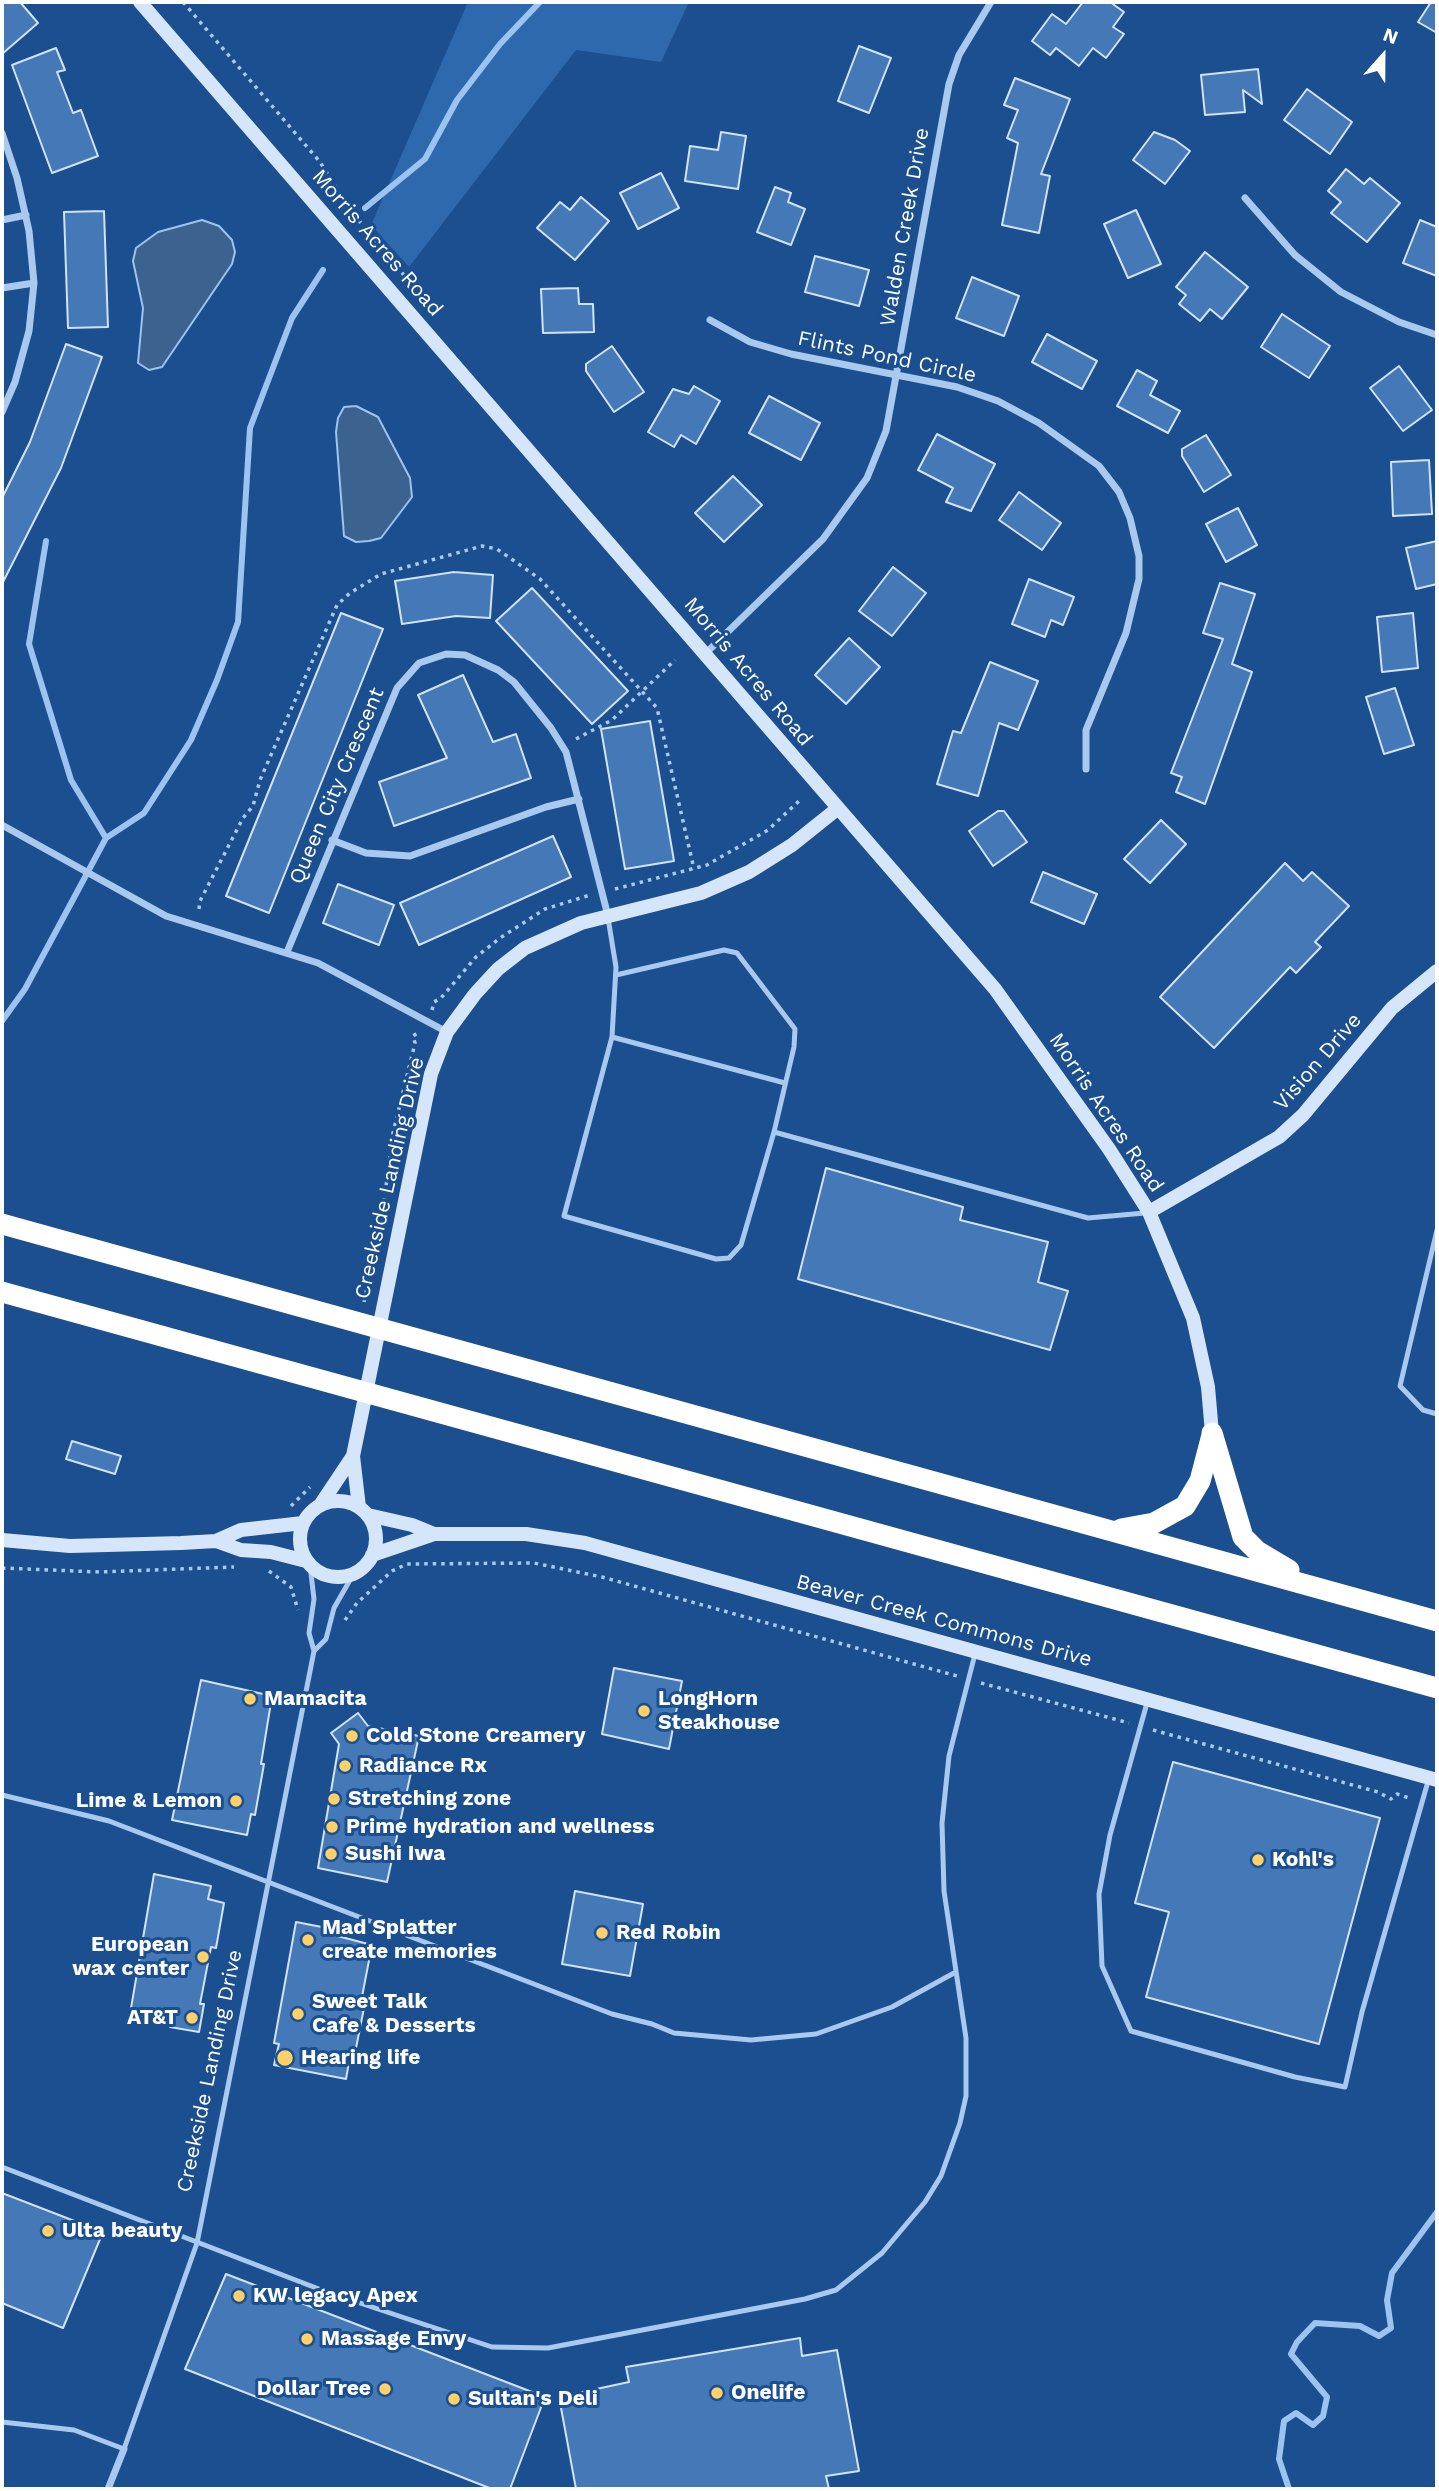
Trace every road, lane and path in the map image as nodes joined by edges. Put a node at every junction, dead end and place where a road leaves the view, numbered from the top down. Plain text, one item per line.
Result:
1 (140, 2) edge
2 (183, 2) edge
3 (991, 2) edge
4 (2, 133) edge
5 (1245, 198) dead end
6 (26, 215) junction
7 (2, 220) edge
8 (408, 280) dead end
9 (34, 283) junction
10 (2, 288) edge
11 (710, 320) dead end
12 (1437, 335) edge
13 (898, 374) junction
14 (2, 412) edge
15 (706, 653) junction
16 (675, 660) dead end
17 (643, 693) junction
18 (576, 739) dead end
19 (1086, 769) dead end
20 (579, 799) junction
21 (799, 802) dead end
22 (836, 809) junction
23 (2, 825) edge
24 (332, 840) junction
25 (694, 869) junction
26 (620, 888) dead end
27 (200, 909) dead end
28 (608, 916) junction
29 (287, 952) junction
30 (1437, 971) edge
31 (616, 975) junction
32 (419, 1032) dead end
33 (447, 1032) junction
34 (612, 1037) junction
35 (785, 1083) junction
36 (774, 1132) junction
37 (383, 1209) dead end
38 (1149, 1213) junction
39 (2, 1224) edge
40 (1437, 1230) edge
41 (2, 1292) edge
42 (1437, 1414) edge
43 (1213, 1433) junction
44 (353, 1456) junction
45 (316, 1482) dead end
46 (321, 1504) junction
47 (287, 1509) dead end
48 (363, 1511) junction
49 (303, 1523) junction
50 (1112, 1530) junction
51 (435, 1534) junction
52 (2, 1540) edge
53 (216, 1541) junction
54 (372, 1555) junction
55 (308, 1563) junction
56 (245, 1567) dead end
57 (2, 1568) edge
58 (260, 1568) dead end
59 (354, 1573) junction
60 (1328, 1590) junction
61 (304, 1614) dead end
62 (338, 1619) dead end
63 (1437, 1621) edge
64 (314, 1651) junction
65 (976, 1651) junction
66 (944, 1672) dead end
67 (995, 1687) dead end
68 (1437, 1688) edge
69 (1148, 1700) junction
70 (1121, 1721) dead end
71 (1162, 1732) dead end
72 (1433, 1779) edge
73 (1397, 1794) dead end
74 (2, 1795) edge
75 (270, 1883) junction
76 (954, 1973) junction
77 (2, 2167) edge
78 (197, 2243) junction
79 (2, 2422) edge
80 (124, 2449) junction
81 (108, 2489) edge

1 - 15 street, Morris Acres Road
2 - 8 path
3 - 13 street, Walden Creek Drive
4 - 6 street
5 - 12 street
6 - 7 street
6 - 9 street
9 - 10 street
9 - 14 street
11 - 13 street, Flints Pond Circle
13 - 15 street, Walden Creek Drive
13 - 19 street, Flints Pond Circle
15 - 22 street, Morris Acres Road
16 - 17 path
17 - 18 path
17 - 25 path
17 - 27 path
20 - 24 street
20 - 24 street, Queen City Crescent
20 - 28 street, Queen City Crescent
21 - 25 path
22 - 28 street, Creekside Landing Drive
22 - 38 street, Morris Acres Road
23 - 29 street
24 - 29 street, Queen City Crescent
25 - 26 path
28 - 31 lane
28 - 33 street, Creekside Landing Drive
29 - 33 street
30 - 38 street, Vision Drive
31 - 34 lane
31 - 35 lane
32 - 37 path
33 - 44 street, Creekside Landing Drive
34 - 35 lane
34 - 36 lane
35 - 36 lane
36 - 38 lane
38 - 43 street, Morris Acres Road
39 - 50 highway
40 - 42 lane
41 - 68 highway
43 - 50 highway
43 - 60 highway
44 - 46 street, Creekside Landing Drive
44 - 48 street, Creekside Landing Drive
45 - 47 path
46 - 48 street
46 - 49 street
48 - 51 street, Beaver Creek Commons Drive
48 - 54 street
49 - 53 street
49 - 55 street
50 - 60 highway
51 - 54 street, Beaver Creek Commons Drive
51 - 65 street, Beaver Creek Commons Drive
52 - 53 street
53 - 55 street
54 - 59 street
55 - 59 street
55 - 64 lane, Creekside Landing Drive
56 - 57 path
58 - 61 path
59 - 64 lane, Creekside Landing Drive
60 - 63 highway
62 - 66 path
64 - 75 lane, Creekside Landing Drive
65 - 69 street, Beaver Creek Commons Drive
65 - 76 lane
67 - 70 path
69 - 72 street, Beaver Creek Commons Drive
69 - 72 lane
71 - 73 path
74 - 75 lane
75 - 76 lane
75 - 78 lane, Creekside Landing Drive
76 - 78 lane
77 - 78 lane
78 - 80 lane, Creekside Landing Drive
79 - 80 lane
80 - 81 street, Creekside Landing Drive

